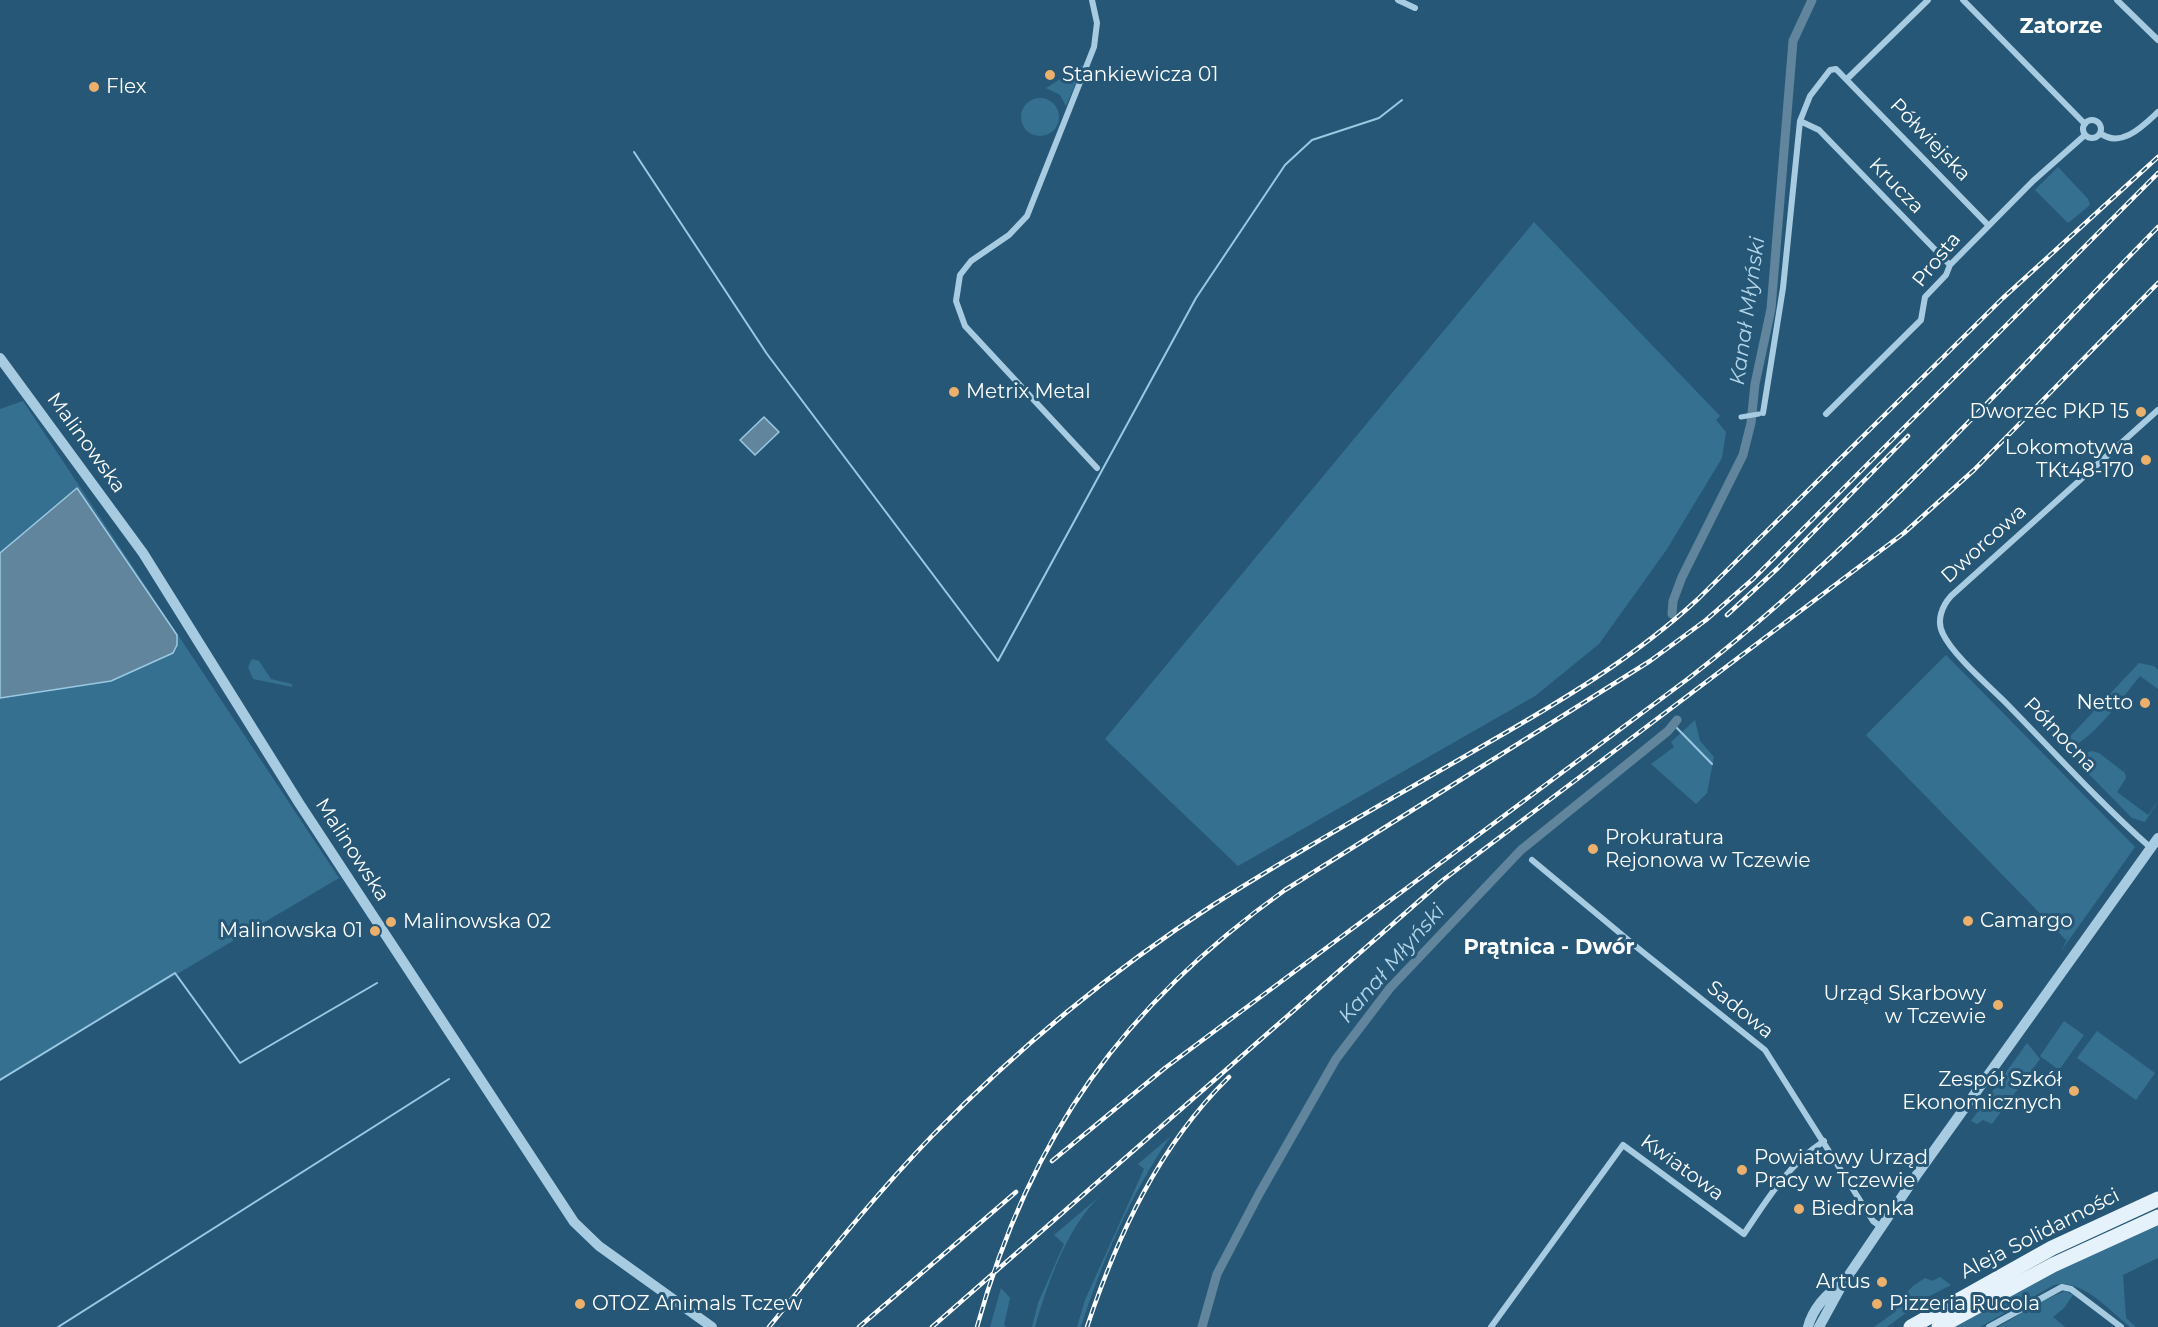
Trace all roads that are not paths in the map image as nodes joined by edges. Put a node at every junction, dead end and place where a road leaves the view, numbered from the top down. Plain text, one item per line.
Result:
1 (1092, 0) edge
2 (1398, 0) edge
3 (1928, 0) edge
4 (1963, 0) edge
5 (2117, 0) edge
6 (1415, 8) dead end
7 (2158, 40) edge
8 (1846, 79) junction
9 (2158, 112) edge
10 (1800, 121) junction
11 (2085, 124) junction
12 (2100, 133) junction
13 (2085, 135) junction
14 (1988, 225) junction
15 (1950, 265) junction
16 (0, 357) edge
17 (2158, 410) edge
18 (1761, 414) joint
19 (1826, 414) dead end
20 (1741, 417) dead end
21 (1097, 468) dead end
22 (1948, 641) joint
23 (2158, 838) edge
24 (2151, 848) junction
25 (1532, 860) dead end
26 (1824, 1140) junction
27 (2158, 1199) edge
28 (2158, 1217) edge
29 (1881, 1227) junction
30 (1842, 1285) junction
31 (712, 1327) edge
32 (1491, 1327) edge
33 (1808, 1327) edge
34 (1819, 1327) edge
35 (1911, 1327) edge
36 (1939, 1327) edge
37 (1989, 1327) edge
38 (2121, 1327) edge

1 - 21 street
2 - 6 street
3 - 8 street
4 - 11 street
5 - 7 street
8 - 10 street
8 - 14 street, Półwiejska
9 - 12 street
10 - 15 street, Krucza
10 - 18 street
11 - 12 street
11 - 13 street
12 - 13 street
13 - 14 street, Prosta
14 - 15 street, Prosta
15 - 19 street, Prosta
16 - 31 street, Malinowska
17 - 22 street, Dworcowa
18 - 20 street
22 - 24 street, Północna
23 - 24 street
24 - 29 street
25 - 26 street, Sadowa
26 - 29 street, Sadowa
26 - 32 street, Kwiatowa
27 - 35 main road, Aleja Solidarności
28 - 36 main road, Aleja Solidarności
29 - 30 street
30 - 33 street
30 - 34 street
37 - 38 street

